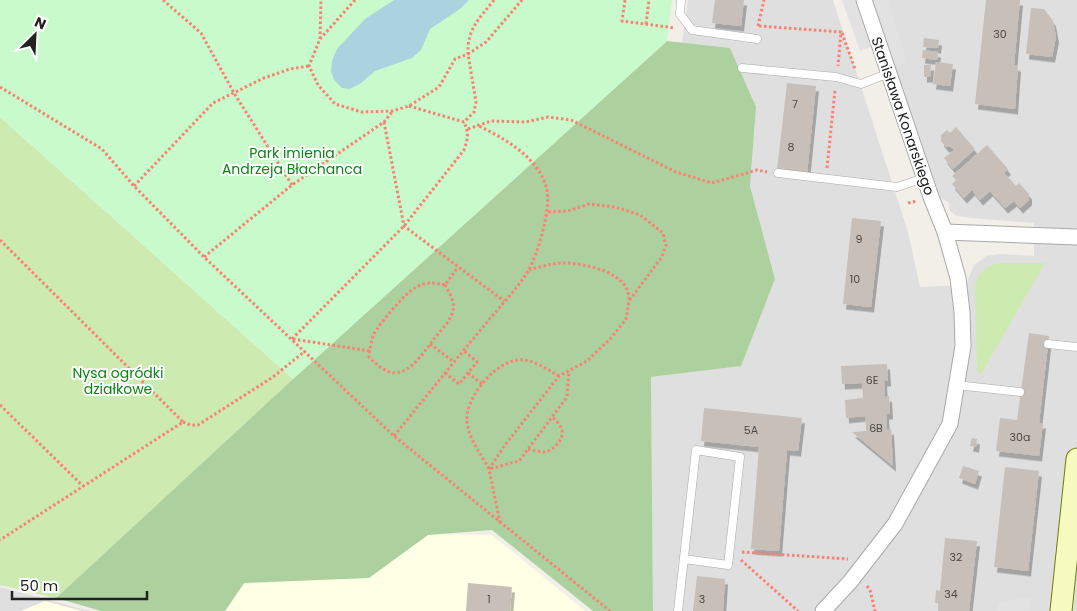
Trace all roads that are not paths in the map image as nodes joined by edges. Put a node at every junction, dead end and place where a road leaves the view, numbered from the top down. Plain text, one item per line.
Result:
1 (682, 0) edge
2 (864, 0) edge
3 (757, 39) road end
4 (742, 68) dead end
5 (889, 73) junction
6 (778, 173) road end
7 (924, 178) junction
8 (945, 232) junction
9 (1077, 237) edge
10 (1048, 344) dead end
11 (1077, 347) edge
12 (956, 386) junction
13 (1020, 392) dead end
14 (1077, 459) edge
15 (684, 559) junction
16 (678, 611) edge
17 (823, 611) edge
18 (1060, 611) edge

1 - 3 lane
2 - 5 street, Stanisława Konarskiego
4 - 5 lane
5 - 7 street, Stanisława Konarskiego
6 - 7 lane
7 - 8 street, Stanisława Konarskiego
8 - 9 street
8 - 12 street, Stanisława Konarskiego
10 - 11 lane
12 - 13 lane
12 - 17 street, Stanisława Konarskiego
14 - 18 main road
15 - 15 lane
15 - 16 lane

